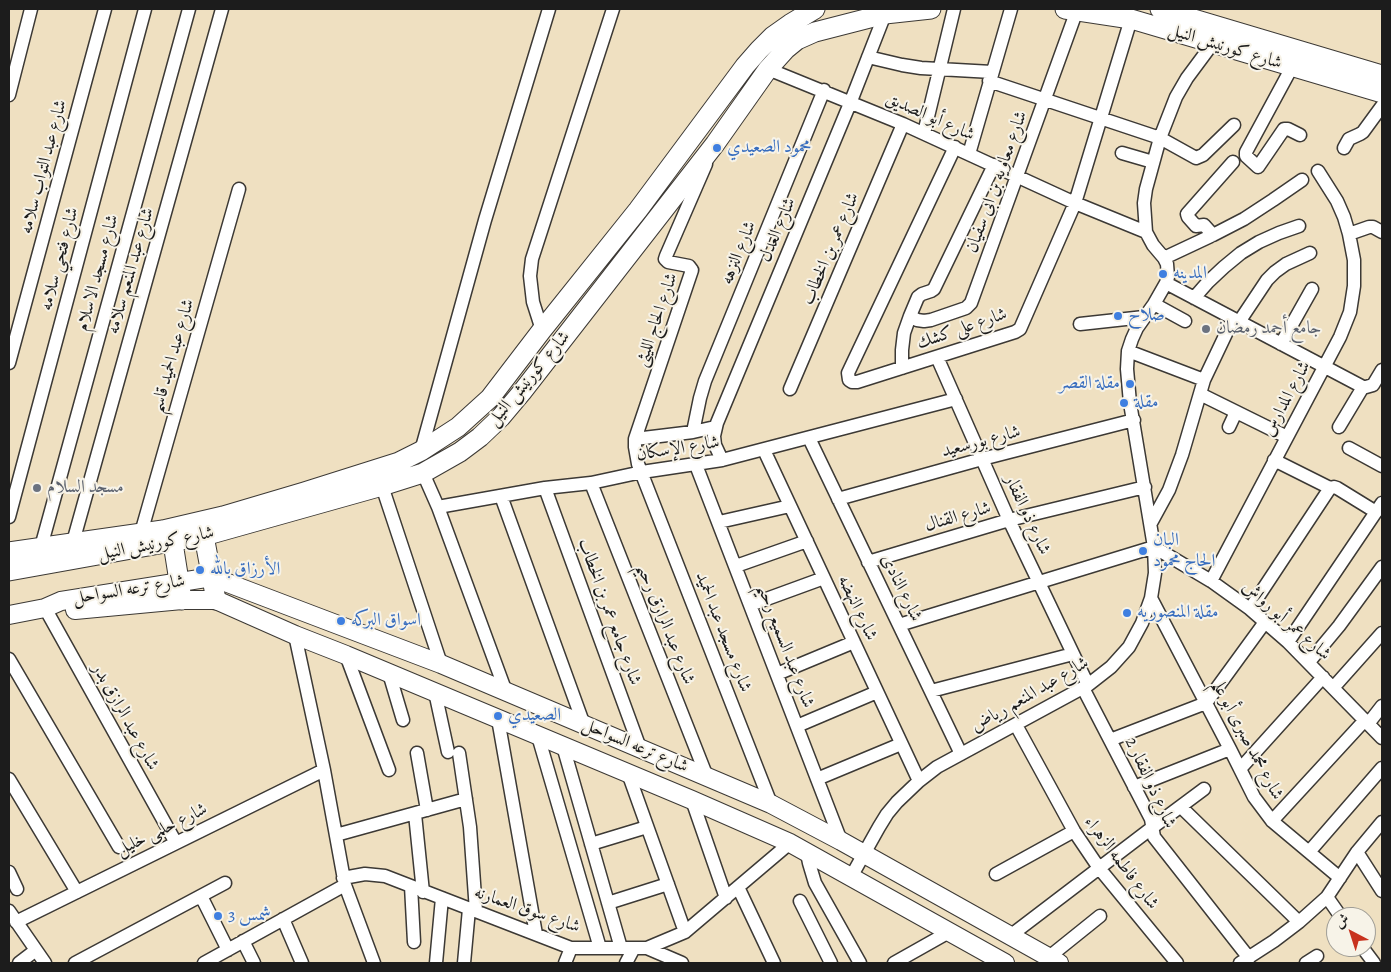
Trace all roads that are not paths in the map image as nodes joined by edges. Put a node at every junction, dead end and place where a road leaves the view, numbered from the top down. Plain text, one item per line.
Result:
1 (31, 9) edge
2 (105, 9) edge
3 (145, 9) edge
4 (189, 9) edge
5 (222, 9) edge
6 (549, 9) edge
7 (612, 9) edge
8 (931, 9) edge
9 (954, 9) edge
10 (1011, 9) edge
11 (1071, 9) edge
12 (1160, 9) edge
13 (809, 10) edge
14 (885, 14) junction
15 (1131, 19) junction
16 (815, 32) junction
17 (1213, 43) junction
18 (868, 56) junction
19 (1292, 67) junction
20 (768, 68) junction
21 (940, 70) junction
22 (1382, 75) edge
23 (991, 77) junction
24 (824, 90) junction
25 (1382, 93) edge
26 (9, 96) edge
27 (1046, 100) junction
28 (851, 101) junction
29 (1382, 106) edge
30 (1101, 118) junction
31 (903, 124) junction
32 (1234, 125) dead end
33 (924, 133) junction
34 (1300, 135) dead end
35 (1160, 138) junction
36 (715, 144) junction
37 (955, 147) junction
38 (1344, 148) dead end
39 (1122, 153) dead end
40 (969, 154) junction
41 (1153, 162) junction
42 (1233, 162) dead end
43 (994, 165) junction
44 (1318, 171) dead end
45 (1018, 176) junction
46 (1302, 180) dead end
47 (239, 189) dead end
48 (1075, 203) junction
49 (1299, 226) dead end
50 (1146, 232) junction
51 (1382, 232) edge
52 (1349, 234) junction
53 (1213, 235) junction
54 (1310, 253) dead end
55 (1164, 258) junction
56 (1166, 283) junction
57 (1312, 289) dead end
58 (1194, 298) junction
59 (1154, 304) junction
60 (910, 316) junction
61 (1144, 317) junction
62 (1185, 320) dead end
63 (1236, 320) junction
64 (1080, 324) dead end
65 (542, 330) junction
66 (1281, 344) junction
67 (1128, 351) junction
68 (937, 357) junction
69 (9, 363) edge
70 (1324, 367) junction
71 (902, 368) junction
72 (1382, 370) edge
73 (1204, 380) junction
74 (1363, 387) junction
75 (790, 389) dead end
76 (1200, 394) junction
77 (956, 399) junction
78 (1236, 412) junction
79 (1134, 420) junction
80 (715, 427) junction
81 (1229, 427) dead end
82 (1339, 427) dead end
83 (693, 432) junction
84 (1287, 437) junction
85 (809, 438) junction
86 (635, 439) junction
87 (1349, 448) dead end
88 (764, 450) junction
89 (421, 451) junction
90 (982, 459) junction
91 (722, 460) junction
92 (1274, 460) junction
93 (696, 465) junction
94 (1382, 466) edge
95 (642, 472) junction
96 (422, 473) junction
97 (591, 483) junction
98 (382, 486) junction
99 (1145, 487) junction
100 (545, 488) junction
101 (1330, 488) junction
102 (501, 496) junction
103 (838, 499) junction
104 (790, 506) junction
105 (438, 507) junction
106 (1379, 508) edge
107 (9, 517) edge
108 (1010, 520) junction
109 (719, 522) junction
110 (1151, 523) junction
111 (141, 533) junction
112 (204, 536) junction
113 (807, 541) junction
114 (73, 542) junction
115 (173, 543) junction
116 (1154, 547) junction
117 (41, 548) junction
118 (9, 552) edge
119 (868, 562) junction
120 (736, 566) junction
121 (1382, 567) edge
122 (9, 571) edge
123 (212, 577) junction
124 (824, 578) junction
125 (1211, 580) junction
126 (179, 582) junction
127 (1039, 582) junction
128 (1151, 598) junction
129 (182, 600) junction
130 (216, 600) junction
131 (750, 605) junction
132 (44, 608) junction
133 (1250, 609) junction
134 (9, 615) edge
135 (1265, 622) junction
136 (899, 625) junction
137 (1382, 633) edge
138 (295, 635) junction
139 (854, 642) junction
140 (1288, 642) junction
141 (1073, 654) junction
142 (346, 655) junction
143 (9, 659) edge
144 (1309, 662) junction
145 (441, 664) junction
146 (389, 673) junction
147 (777, 674) junction
148 (1323, 677) junction
149 (1086, 687) junction
150 (1334, 688) junction
151 (931, 691) junction
152 (435, 692) junction
153 (506, 692) junction
154 (877, 692) junction
155 (526, 700) junction
156 (1206, 703) junction
157 (1382, 706) edge
158 (498, 719) junction
159 (403, 720) dead end
160 (1366, 722) junction
161 (584, 725) junction
162 (1016, 725) junction
163 (515, 726) junction
164 (797, 726) junction
165 (538, 736) junction
166 (1382, 738) edge
167 (1110, 740) junction
168 (901, 744) junction
169 (563, 746) junction
170 (640, 748) junction
171 (1230, 749) junction
172 (417, 753) dead end
173 (961, 754) junction
174 (1382, 768) edge
175 (1240, 769) junction
176 (324, 770) junction
177 (389, 770) dead end
178 (628, 773) junction
179 (707, 777) junction
180 (817, 778) junction
181 (9, 779) edge
182 (919, 781) junction
183 (1134, 787) junction
184 (1204, 789) dead end
185 (466, 799) junction
186 (692, 800) junction
187 (771, 804) junction
188 (1180, 807) junction
189 (428, 810) junction
190 (415, 814) junction
191 (1272, 821) junction
192 (647, 827) junction
193 (1153, 827) junction
194 (1380, 828) edge
195 (1074, 831) junction
196 (336, 835) junction
197 (841, 841) junction
198 (176, 843) junction
199 (790, 843) junction
200 (591, 844) junction
201 (119, 847) dead end
202 (1309, 852) junction
203 (1357, 852) junction
204 (807, 853) junction
205 (864, 854) junction
206 (1099, 868) junction
207 (9, 872) edge
208 (996, 874) dead end
209 (851, 877) junction
210 (1340, 878) junction
211 (344, 881) junction
212 (225, 883) dead end
213 (668, 884) junction
214 (411, 886) junction
215 (738, 887) junction
216 (18, 889) dead end
217 (1382, 891) edge
218 (77, 892) junction
219 (423, 892) junction
220 (201, 896) junction
221 (1327, 897) junction
222 (442, 898) junction
223 (726, 898) junction
224 (800, 901) dead end
225 (608, 903) junction
226 (1334, 907) edge
227 (472, 910) junction
228 (1100, 916) dead end
229 (12, 917) edge
230 (283, 919) junction
231 (1299, 922) junction
232 (685, 932) junction
233 (949, 932) junction
234 (536, 934) junction
235 (1010, 936) junction
236 (243, 942) junction
237 (414, 942) dead end
238 (571, 948) junction
239 (600, 948) junction
240 (621, 948) junction
241 (641, 948) junction
242 (36, 950) junction
243 (228, 950) junction
244 (1054, 960) edge
245 (1244, 961) edge
246 (999, 962) edge
247 (19, 963) edge
248 (46, 963) edge
249 (75, 963) edge
250 (204, 963) edge
251 (254, 963) edge
252 (302, 963) edge
253 (374, 963) edge
254 (436, 963) edge
255 (464, 963) edge
256 (565, 963) edge
257 (626, 963) edge
258 (682, 963) edge
259 (774, 963) edge
260 (832, 963) edge
261 (860, 963) edge
262 (896, 963) edge
263 (1177, 963) edge

1 - 26 street
2 - 69 street, شارع عبد التواب سلامه
3 - 107 street, شارع فتحي سلامه
4 - 117 street, شارع مسجد الاسلام
5 - 114 street, شارع عبد المنعم سلامه
6 - 89 street
7 - 65 street
8 - 14 main road, شارع كورنيش النيل
9 - 21 street
10 - 23 street
11 - 15 main road, شارع كورنيش النيل
11 - 27 street, شارع معاويه بن ابى سفيان
12 - 22 main road, شارع كورنيش النيل
13 - 16 street
13 - 65 main road, شارع كورنيش النيل
14 - 16 main road, شارع كورنيش النيل
14 - 18 street, شارع العدل
15 - 17 main road, شارع كورنيش النيل
15 - 30 street, شارع على كشك
16 - 20 main road, شارع كورنيش النيل
17 - 19 main road, شارع كورنيش النيل
17 - 35 street
18 - 21 street
18 - 28 street, شارع العدل
19 - 25 main road, شارع كورنيش النيل
19 - 34 street
20 - 24 street, شارع أبو الصديق
20 - 36 main road, شارع كورنيش النيل
21 - 23 street
21 - 33 street
23 - 27 street
23 - 40 street
24 - 28 street, شارع أبو الصديق
24 - 83 street, شارع النزهه
27 - 30 street
27 - 45 street, شارع معاويه بن ابى سفيان
28 - 31 street, شارع أبو الصديق
28 - 80 street, شارع العدل
29 - 38 street
30 - 35 street
30 - 48 street, شارع على كشك
31 - 33 street, شارع أبو الصديق
31 - 75 street, شارع عمر بن الخطاب
32 - 35 street
33 - 37 street, شارع أبو الصديق
35 - 41 street
36 - 86 street, شارع الحاج الليثى
36 - 96 main road, شارع كورنيش النيل
37 - 40 street, شارع أبو الصديق
37 - 71 street, شارع على كشك
39 - 41 street
40 - 43 street, شارع أبو الصديق
41 - 50 street
42 - 53 street
43 - 45 street, شارع أبو الصديق
43 - 60 street
44 - 52 street, شارع المدارس
45 - 48 street, شارع أبو الصديق
45 - 60 street, شارع معاويه بن ابى سفيان
46 - 53 street
47 - 111 street, شارع عبد الحميد قاسم
48 - 50 street, شارع أبو الصديق
48 - 68 street, شارع على كشك
49 - 58 street
50 - 55 street
51 - 52 street
52 - 70 street, شارع المدارس
53 - 55 street
54 - 63 street
55 - 56 street
56 - 58 street
56 - 59 street, شارع عبد المنعم رياض
57 - 66 street
58 - 63 street
59 - 61 street, شارع عبد المنعم رياض
59 - 62 street
60 - 71 street
61 - 64 street
61 - 67 street, شارع عبد المنعم رياض
63 - 66 street
63 - 73 street
65 - 89 main road, شارع كورنيش النيل
66 - 70 street
67 - 73 street
67 - 79 street, شارع عبد المنعم رياض
68 - 71 street, شارع على كشك
68 - 77 street, شارع ذو الفقار
70 - 74 street
70 - 84 street, شارع المدارس
72 - 74 street
73 - 76 street
74 - 82 street
76 - 78 street
76 - 110 street
77 - 85 street, شارع الإسكان
77 - 90 street, شارع ذو الفقار
78 - 81 street
78 - 84 street
79 - 90 street, شارع بورسعيد
79 - 99 street, شارع عبد المنعم رياض
80 - 83 street
80 - 91 street, شارع العدل
83 - 86 street
84 - 92 street, شارع المدارس
85 - 88 street, شارع الإسكان
85 - 103 street, شارع النادى
86 - 95 street, شارع الحاج الليثى
87 - 94 street
88 - 91 street, شارع الإسكان
88 - 104 street, شارع النهضه
89 - 111 main road, شارع كورنيش النيل
90 - 103 street, شارع بورسعيد
90 - 108 street, شارع ذو الفقار
91 - 93 street, شارع الإسكان
92 - 101 street
92 - 125 street, شارع المدارس
93 - 95 street, شارع الإسكان
93 - 109 street, شارع عبد السميع رحيم
95 - 97 street, شارع الإسكان
95 - 187 street, شارع مسجد عبد الحميد
96 - 98 main road, شارع كورنيش النيل
96 - 105 street
97 - 100 street, شارع الإسكان
97 - 179 street, شارع عبد الرازق رحيم
98 - 112 main road, شارع كورنيش النيل
98 - 145 street
99 - 108 street, شارع القنال
99 - 110 street, شارع عبد المنعم رياض
100 - 102 street, شارع الإسكان
100 - 170 street, شارع جامع عمر بن الخطاب
101 - 106 street
101 - 133 street
102 - 105 street, شارع الإسكان
102 - 161 street
103 - 119 street, شارع النادى
104 - 109 street
104 - 113 street, شارع النهضه
105 - 153 street
106 - 140 street
108 - 119 street, شارع القنال
108 - 127 street, شارع ذو الفقار
109 - 120 street, شارع عبد السميع رحيم
110 - 116 street, شارع عبد المنعم رياض
111 - 114 main road, شارع كورنيش النيل
112 - 115 main road, شارع كورنيش النيل
112 - 123 main road
113 - 120 street
113 - 124 street, شارع النهضه
114 - 117 main road, شارع كورنيش النيل
115 - 122 main road, شارع كورنيش النيل
115 - 126 main road
116 - 125 street, شارع عمر أبو رواش
116 - 127 street
116 - 128 street, شارع عبد المنعم رياض
117 - 118 main road, شارع كورنيش النيل
119 - 136 street, شارع النادى
120 - 131 street, شارع عبد السميع رحيم
121 - 144 street
123 - 126 main road, شارع ترعه السواحل
123 - 130 main road
123 - 145 main road, شارع ترعه السواحل
124 - 131 street
124 - 139 street, شارع النهضه
125 - 133 street, شارع عمر أبو رواش
126 - 129 main road
126 - 132 main road, شارع ترعه السواحل
127 - 136 street
127 - 141 street, شارع ذو الفقار
128 - 149 street, شارع عبد المنعم رياض
128 - 156 street, شارع محمد صبرى أبو علم
129 - 130 main road, شارع ترعه السواحل
129 - 132 main road, شارع ترعه السواحل
130 - 138 main road, شارع ترعه السواحل
131 - 147 street, شارع عبد السميع رحيم
132 - 134 main road, شارع ترعه السواحل
132 - 198 street, شارع عبد الرازق بدر
133 - 135 street, شارع عمر أبو رواش
135 - 140 street, شارع عمر أبو رواش
135 - 156 street
136 - 151 street, شارع النادى
137 - 150 street
138 - 142 main road, شارع ترعه السواحل
138 - 176 street
139 - 147 street
139 - 154 street, شارع النهضه
140 - 144 street, شارع عمر أبو رواش
141 - 149 street, شارع ذو الفقار
141 - 151 street
142 - 146 main road, شارع ترعه السواحل
142 - 177 street
143 - 201 street
144 - 148 street, شارع عمر أبو رواش
145 - 153 main road, شارع ترعه السواحل
146 - 152 main road, شارع ترعه السواحل
146 - 159 street
147 - 164 street, شارع عبد السميع رحيم
148 - 150 street, شارع عمر أبو رواش
148 - 175 street
149 - 162 street, شارع عبد المنعم رياض
149 - 167 street, شارع ذو الفقار 2
150 - 160 street, شارع عمر أبو رواش
151 - 173 street, شارع النادى
152 - 158 main road, شارع ترعه السواحل
152 - 185 street
153 - 155 main road, شارع ترعه السواحل
154 - 164 street
154 - 168 street, شارع النهضه
155 - 161 main road, شارع ترعه السواحل
155 - 163 main road
156 - 167 street
156 - 171 street, شارع محمد صبرى أبو علم
157 - 160 street
158 - 163 main road, شارع ترعه السواحل
158 - 234 street
160 - 166 street, شارع عمر أبو رواش
160 - 191 street
161 - 170 main road, شارع ترعه السواحل
162 - 173 street, شارع عبد المنعم رياض
162 - 195 street, شارع فاطمه الزهراء
163 - 165 main road, شارع ترعه السواحل
164 - 180 street, شارع عبد السميع رحيم
165 - 169 main road, شارع ترعه السواحل
165 - 239 street
167 - 183 street, شارع ذو الفقار 2
168 - 180 street
168 - 182 street, شارع النهضه
169 - 178 main road, شارع ترعه السواحل
169 - 200 street
170 - 179 main road, شارع ترعه السواحل
171 - 175 street, شارع محمد صبرى أبو علم
171 - 183 street
172 - 189 street
173 - 182 street, شارع عبد المنعم رياض
174 - 202 street
175 - 191 street, شارع محمد صبرى أبو علم
176 - 196 street
176 - 198 street, شارع حلمى خليل
178 - 186 main road, شارع ترعه السواحل
178 - 192 street
179 - 187 main road, شارع ترعه السواحل
180 - 197 street, شارع عبد السميع رحيم
181 - 218 street
182 - 205 street, شارع عبد المنعم رياض
183 - 193 street, شارع ذو الفقار 2
184 - 188 street
185 - 189 street
185 - 227 street
186 - 199 main road, شارع ترعه السواحل
186 - 223 street
187 - 197 main road, شارع ترعه السواحل
188 - 193 street
188 - 231 street
189 - 190 street
190 - 196 street
190 - 219 street
191 - 202 street, شارع محمد صبرى أبو علم
192 - 200 street
192 - 213 street
193 - 206 street
193 - 245 street, شارع ذو الفقار 2
194 - 203 street
195 - 206 street, شارع فاطمه الزهراء
195 - 208 street
196 - 211 street
197 - 205 main road, شارع ترعه السواحل
198 - 218 street, شارع حلمى خليل
199 - 204 main road, شارع ترعه السواحل
199 - 215 street, شارع سوق العمارنه
200 - 225 street
202 - 210 street, شارع محمد صبرى أبو علم
203 - 210 street
203 - 217 street
204 - 209 main road, شارع ترعه السواحل
204 - 261 street
205 - 209 street, شارع عبد المنعم رياض
205 - 235 main road, شارع ترعه السواحل
206 - 235 street
206 - 263 street, شارع فاطمه الزهراء
207 - 216 street
209 - 233 main road, شارع ترعه السواحل
210 - 221 street
211 - 214 street, شارع سوق العمارنه
211 - 230 street, شارع سوق العمارنه
211 - 253 street
212 - 220 street
213 - 225 street
213 - 232 street
214 - 219 street, شارع سوق العمارنه
214 - 237 street
215 - 223 street, شارع سوق العمارنه
215 - 259 street
218 - 229 street, شارع حلمى خليل
219 - 222 street, شارع سوق العمارنه
220 - 243 street
220 - 249 street
221 - 226 street
221 - 231 street
222 - 227 street, شارع سوق العمارنه
222 - 254 street
223 - 232 street, شارع سوق العمارنه
224 - 260 street
225 - 240 street
227 - 234 street, شارع سوق العمارنه
227 - 255 street
228 - 244 street
229 - 242 street
230 - 236 street, شارع سوق العمارنه
230 - 252 street
231 - 245 street
232 - 241 street, شارع سوق العمارنه
233 - 246 main road, شارع ترعه السواحل
233 - 262 street
234 - 238 street, شارع سوق العمارنه
235 - 244 main road, شارع ترعه السواحل
236 - 243 street, شارع سوق العمارنه
236 - 251 street
238 - 239 street, شارع سوق العمارنه
238 - 256 street
239 - 240 street, شارع سوق العمارنه
240 - 241 street, شارع سوق العمارنه
241 - 257 street
241 - 258 street
242 - 247 street
242 - 248 street
243 - 250 street, شارع سوق العمارنه

